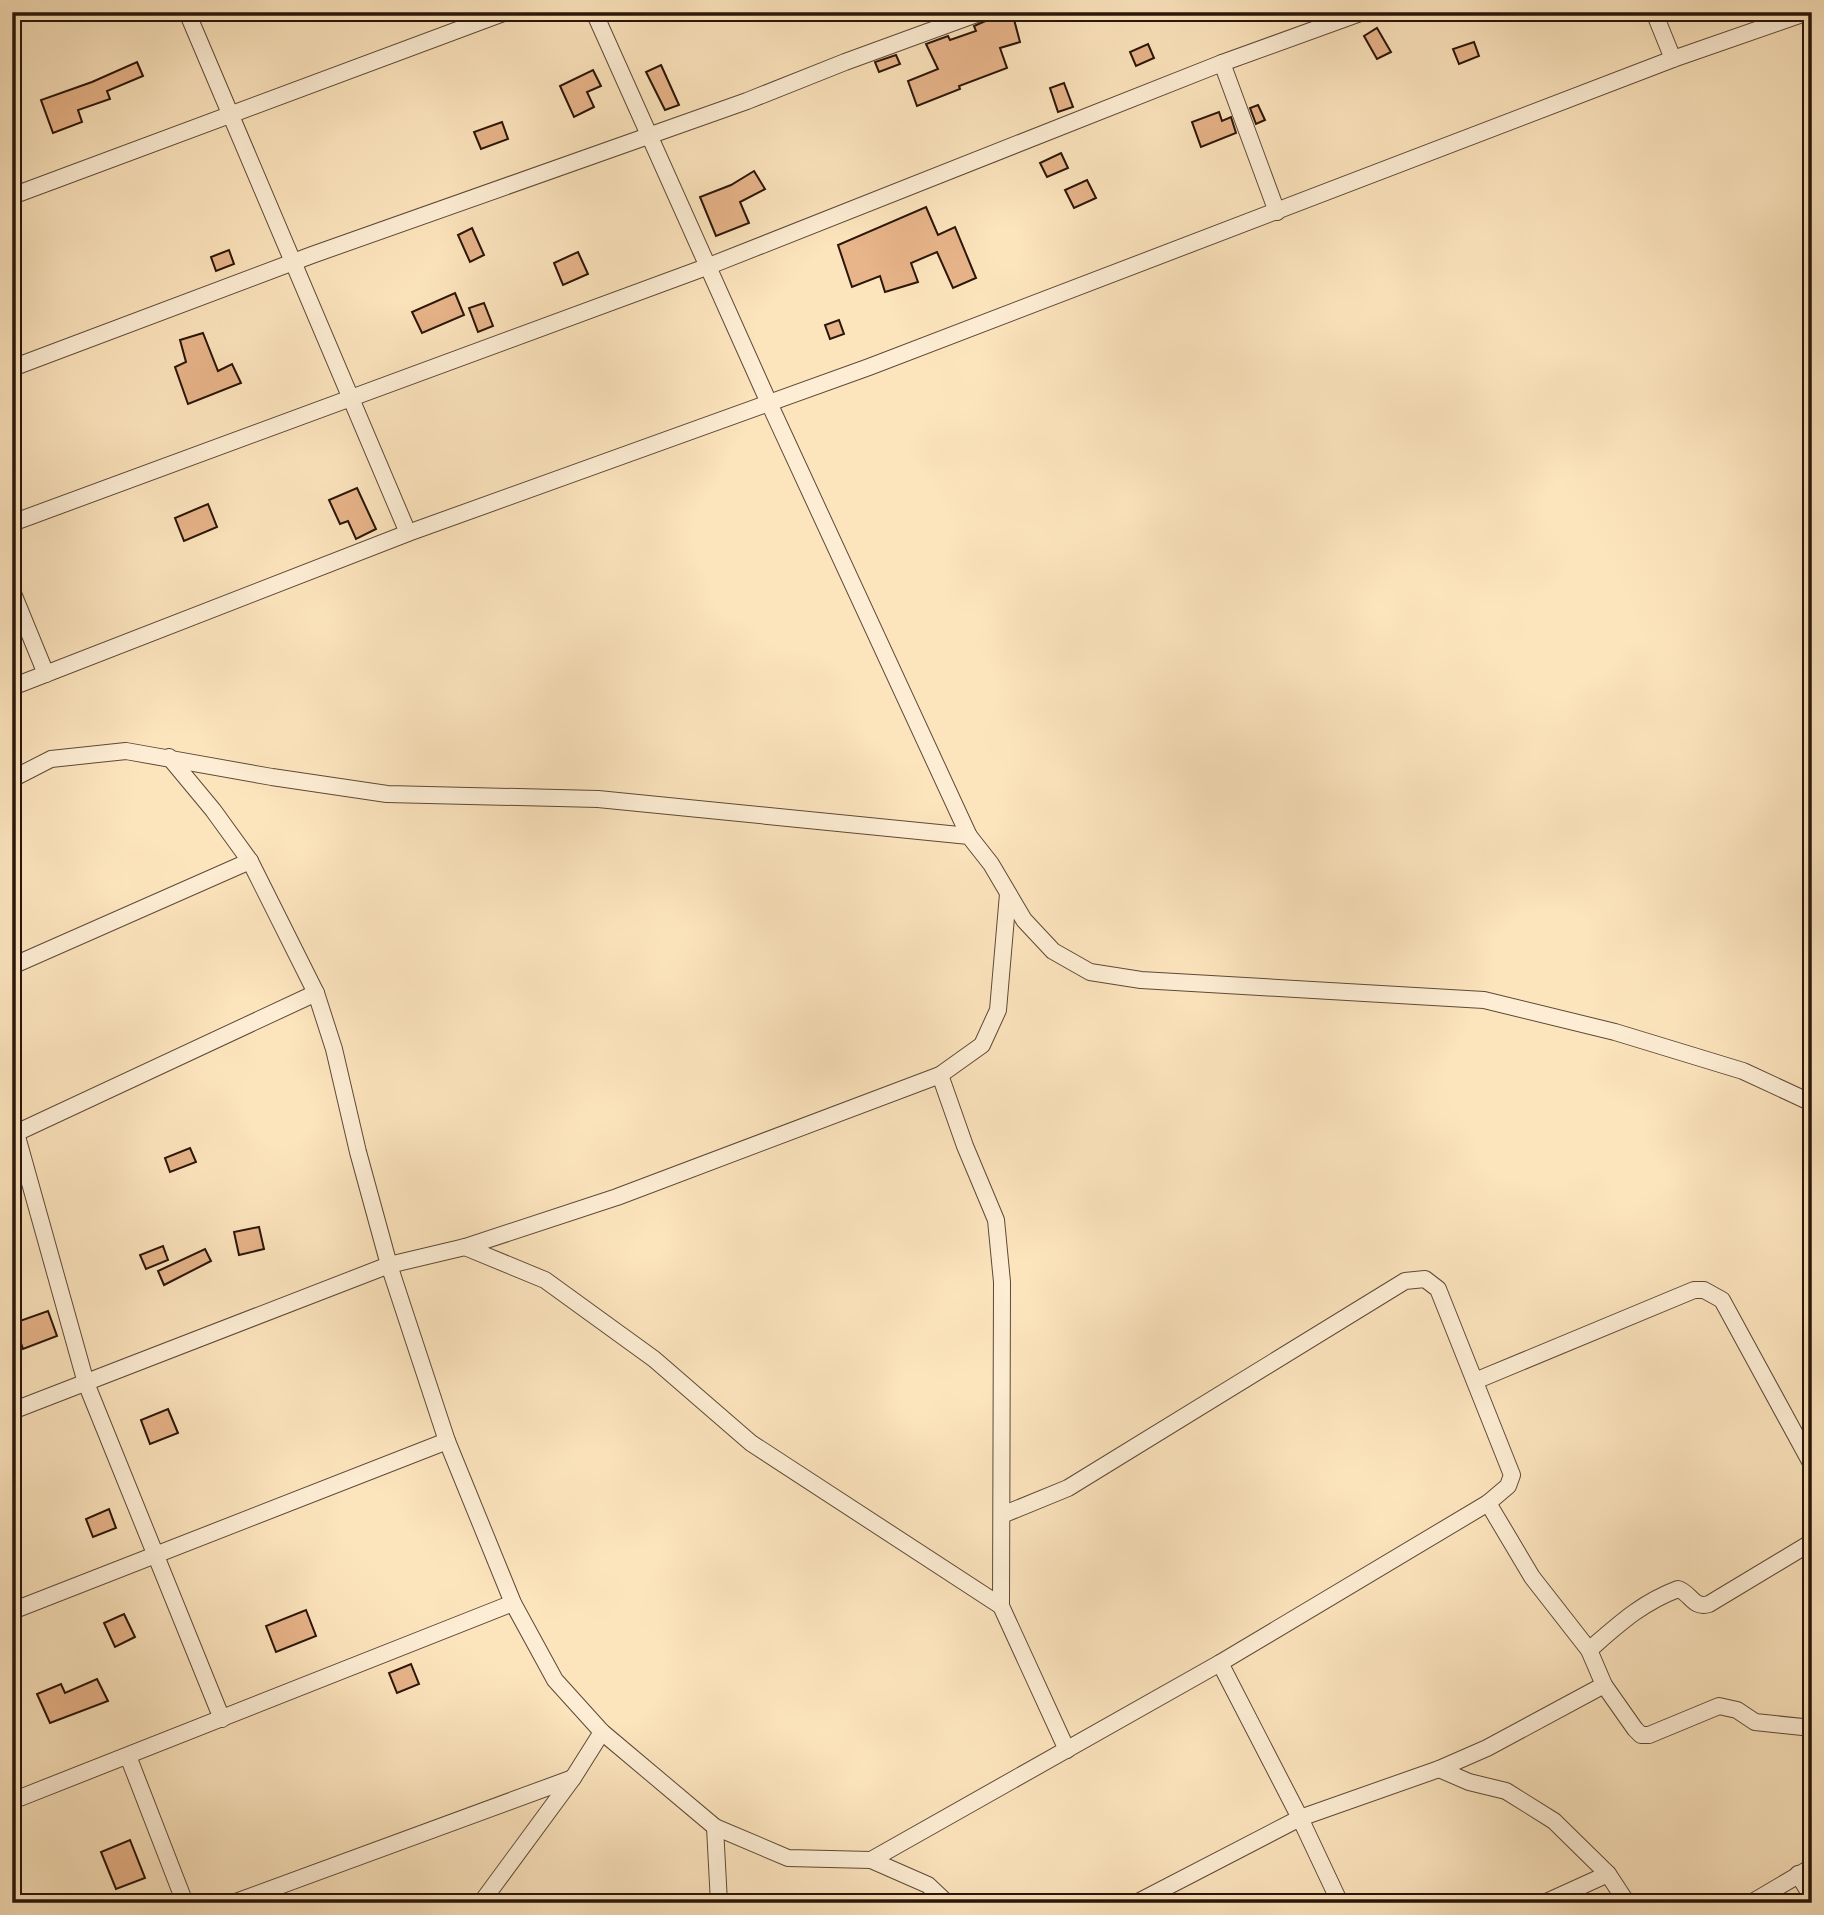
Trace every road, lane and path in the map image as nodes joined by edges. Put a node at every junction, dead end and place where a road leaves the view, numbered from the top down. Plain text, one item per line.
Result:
1 (187, 12) edge
2 (506, 12) edge
3 (594, 12) edge
4 (982, 12) edge
5 (1363, 12) edge
6 (1654, 12) edge
7 (1808, 12) edge
8 (1673, 59) junction
9 (1222, 63) junction
10 (230, 114) junction
11 (648, 136) junction
12 (12, 196) edge
13 (1277, 212) junction
14 (293, 262) junction
15 (709, 266) junction
16 (12, 368) edge
17 (351, 398) junction
18 (769, 403) junction
19 (12, 523) edge
20 (408, 533) junction
21 (12, 591) edge
22 (46, 674) junction
23 (12, 687) edge
24 (169, 758) junction
25 (12, 779) edge
26 (969, 836) junction
27 (250, 861) junction
28 (1008, 894) junction
29 (12, 966) edge
30 (316, 993) junction
31 (940, 1075) junction
32 (1812, 1103) edge
33 (14, 1127) edge
34 (466, 1247) junction
35 (389, 1265) junction
36 (1475, 1381) junction
37 (86, 1383) junction
38 (12, 1410) edge
39 (447, 1441) junction
40 (1811, 1462) edge
41 (1488, 1503) junction
42 (1002, 1515) junction
43 (1812, 1542) edge
44 (155, 1557) junction
45 (513, 1603) junction
46 (1001, 1606) junction
47 (12, 1611) edge
48 (1589, 1650) junction
49 (1220, 1662) junction
50 (1604, 1685) junction
51 (222, 1719) junction
52 (1812, 1728) edge
53 (602, 1732) junction
54 (1067, 1750) junction
55 (128, 1756) junction
56 (1439, 1769) junction
57 (573, 1778) junction
58 (12, 1801) edge
59 (1300, 1818) junction
60 (715, 1827) junction
61 (871, 1860) junction
62 (1805, 1870) edge
63 (1608, 1874) junction
64 (1812, 1897) edge
65 (185, 1903) edge
66 (233, 1903) edge
67 (481, 1903) edge
68 (719, 1903) edge
69 (947, 1903) edge
70 (1136, 1903) edge
71 (1340, 1903) edge
72 (1544, 1903) edge
73 (1627, 1903) edge
74 (1751, 1903) edge

1 - 10 street
2 - 10 street
3 - 11 street
4 - 11 street
5 - 9 street
6 - 8 street
7 - 8 street
8 - 13 street
9 - 13 street
9 - 15 street
10 - 12 street
10 - 14 street
11 - 14 street
11 - 15 street
13 - 18 street
14 - 16 street
14 - 17 street
15 - 17 street
15 - 18 street
17 - 19 street
17 - 20 street
18 - 20 street
18 - 26 street
20 - 22 street
21 - 22 street
22 - 23 street
24 - 25 street
24 - 26 street
24 - 27 street
26 - 28 street
27 - 29 street
27 - 30 street
28 - 31 street
28 - 32 street
30 - 33 street
30 - 35 street
31 - 34 street
31 - 42 street
33 - 37 street
34 - 35 street
34 - 46 street
35 - 37 street
35 - 39 street
36 - 40 street
36 - 41 street
36 - 42 street
37 - 38 street
37 - 44 street
39 - 44 street
39 - 45 street
41 - 48 street
41 - 49 street
42 - 46 street
43 - 48 street
44 - 47 street
44 - 51 street
45 - 51 street
45 - 53 street
46 - 54 street
48 - 50 street
49 - 54 street
49 - 59 street
50 - 52 street
50 - 56 street
51 - 55 street
53 - 57 street
53 - 60 street
54 - 61 street
55 - 58 street
55 - 65 street
56 - 59 street
56 - 63 street
57 - 66 street
57 - 67 street
59 - 70 street
59 - 71 street
60 - 61 street
60 - 68 street
61 - 69 street
62 - 64 street
62 - 74 street
63 - 72 street
63 - 73 street

